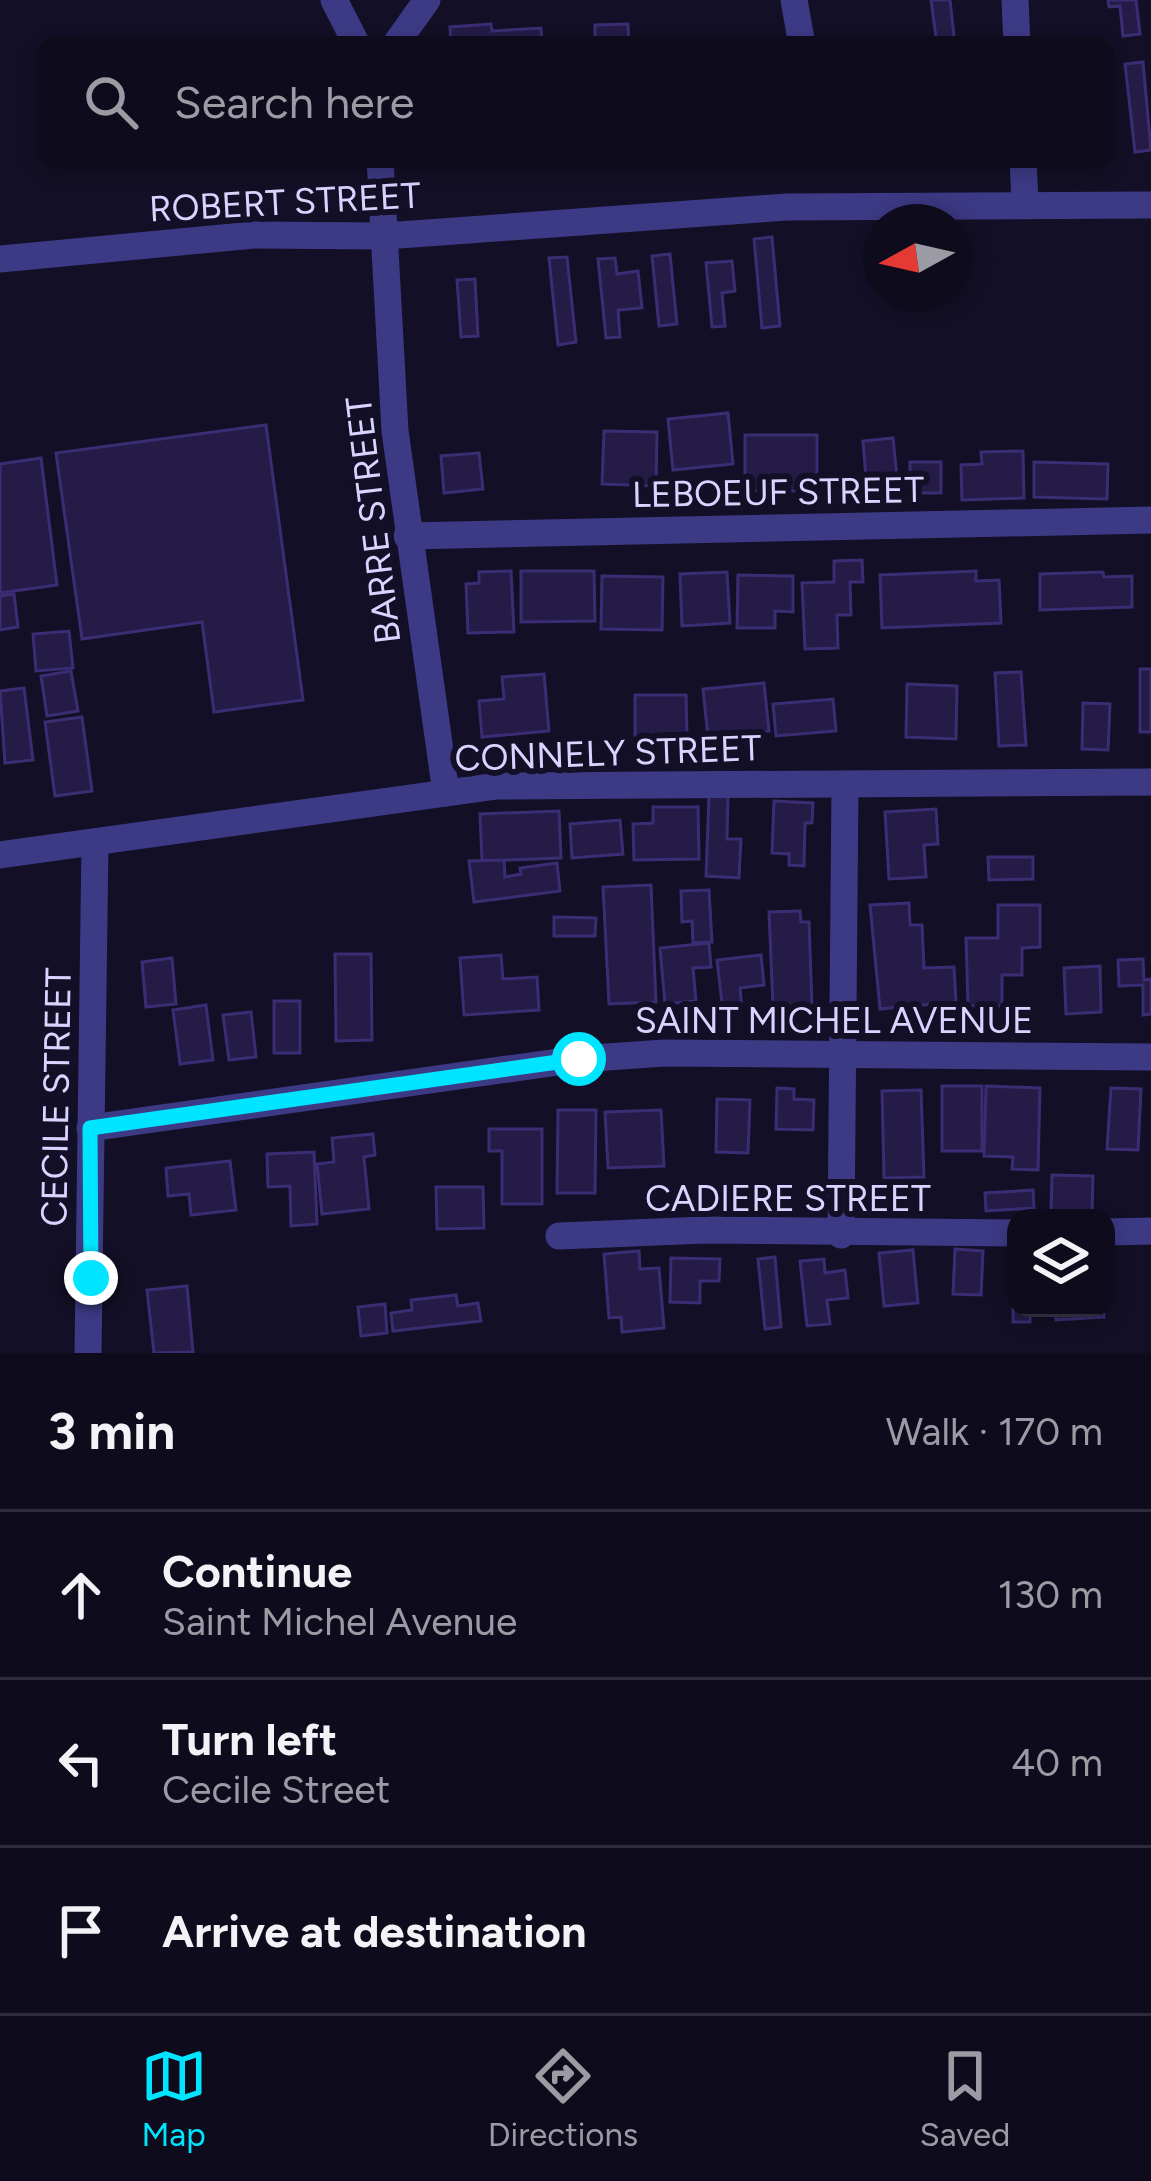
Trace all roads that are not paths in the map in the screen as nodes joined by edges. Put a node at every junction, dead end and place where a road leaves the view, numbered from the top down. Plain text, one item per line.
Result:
1 (334, 0) edge
2 (427, 0) edge
3 (794, 0) edge
4 (1015, 0) edge
5 (352, 36) edge
6 (401, 36) edge
7 (800, 36) edge
8 (1017, 36) edge
9 (381, 168) edge
10 (1023, 168) edge
11 (1025, 203) junction
12 (1151, 205) edge
13 (386, 236) junction
14 (0, 260) edge
15 (1151, 520) edge
16 (407, 536) junction
17 (1151, 782) edge
18 (845, 786) junction
19 (446, 793) junction
20 (95, 842) junction
21 (0, 855) edge
22 (840, 1056) junction
23 (1151, 1057) edge
24 (90, 1128) junction
25 (1115, 1232) edge
26 (1151, 1232) edge
27 (1007, 1233) edge
28 (841, 1235) junction
29 (559, 1236) dead end
30 (88, 1353) edge

1 - 5 street
2 - 6 street
3 - 7 street
4 - 8 street
9 - 13 street, BARRE STREET
10 - 11 street
11 - 12 street, ROBERT STREET
11 - 13 street, ROBERT STREET
13 - 14 street, ROBERT STREET
13 - 16 street, BARRE STREET
15 - 16 street, LEBOEUF STREET
16 - 19 street, BARRE STREET
17 - 18 street, CONNELY STREET
18 - 19 street, CONNELY STREET
18 - 22 street
19 - 20 street, CONNELY STREET
20 - 21 street, CONNELY STREET
20 - 24 street, CECILE STREET
22 - 23 street, SAINT MICHEL AVENUE
22 - 24 street, SAINT MICHEL AVENUE
22 - 28 street
24 - 30 street, CECILE STREET
25 - 26 street
27 - 28 street, CADIERE STREET
28 - 29 street, CADIERE STREET

